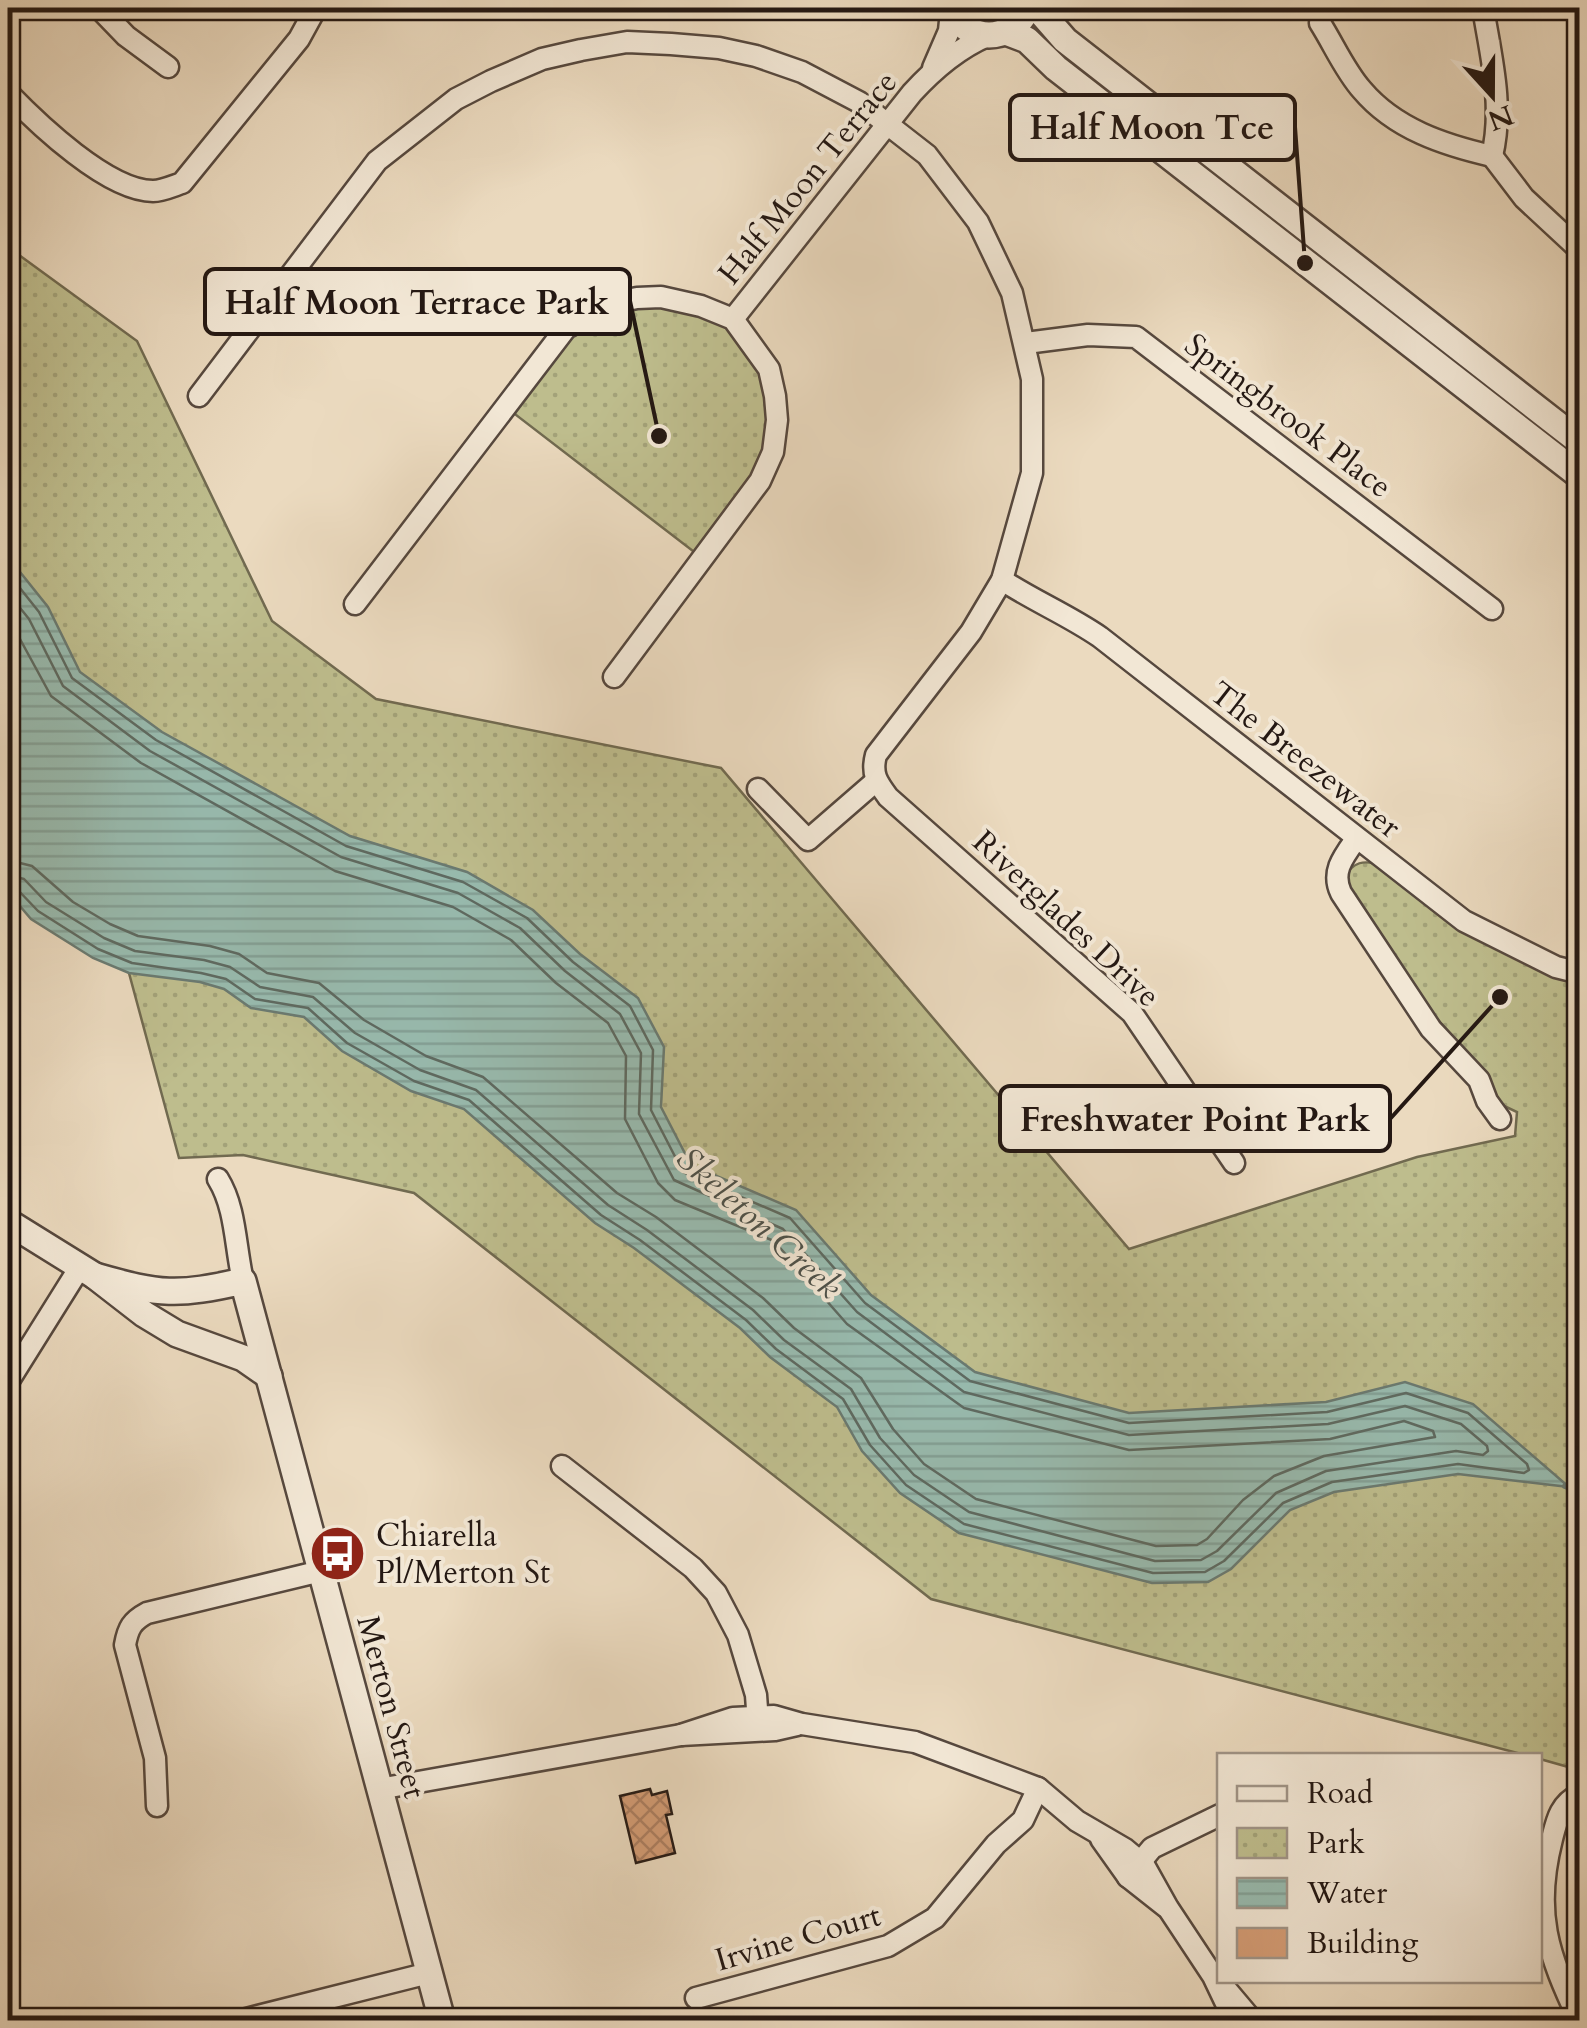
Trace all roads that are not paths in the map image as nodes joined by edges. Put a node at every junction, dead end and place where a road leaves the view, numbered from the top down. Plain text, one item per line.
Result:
1 (99, 8) edge
2 (316, 8) edge
3 (1028, 8) edge
4 (1036, 8) edge
5 (1483, 8) edge
6 (951, 9) edge
7 (1320, 24) dead end
8 (997, 34) junction
9 (168, 67) dead end
10 (930, 74) junction
11 (8, 93) edge
12 (887, 125) junction
13 (1492, 156) junction
14 (1580, 250) edge
15 (733, 319) junction
16 (1026, 343) junction
17 (199, 396) dead end
18 (1580, 442) edge
19 (1580, 476) edge
20 (1002, 580) junction
21 (355, 604) dead end
22 (1492, 609) dead end
23 (614, 678) dead end
24 (876, 781) junction
25 (758, 789) dead end
26 (1356, 840) junction
27 (1580, 973) edge
28 (1500, 1119) dead end
29 (1234, 1163) dead end
30 (218, 1179) dead end
31 (8, 1222) edge
32 (88, 1271) junction
33 (243, 1281) junction
34 (269, 1376) junction
35 (8, 1382) edge
36 (562, 1466) dead end
37 (321, 1571) junction
38 (751, 1721) junction
39 (379, 1789) junction
40 (1580, 1794) edge
41 (1032, 1797) junction
42 (157, 1806) dead end
43 (1217, 1816) edge
44 (1138, 1868) junction
45 (1542, 1891) edge
46 (1542, 1908) edge
47 (429, 1974) junction
48 (1213, 1976) junction
49 (1217, 1981) edge
50 (1219, 1983) edge
51 (696, 1998) dead end
52 (242, 2020) edge
53 (442, 2020) edge
54 (1234, 2020) edge
55 (1252, 2020) edge
56 (1579, 2020) edge

1 - 9 street
2 - 11 street
3 - 8 street
4 - 18 street
5 - 13 street
6 - 8 street
6 - 10 street, Half Moon Terrace
7 - 13 street
8 - 10 street, Half Moon Terrace
8 - 19 street
10 - 12 street, Half Moon Terrace
12 - 15 street, Half Moon Terrace
12 - 16 street
12 - 17 street
13 - 14 street
15 - 21 street, Half Moon Terrace
15 - 23 street, Half Moon Terrace
16 - 20 street
16 - 22 street, Springbrook Place
20 - 24 street
20 - 26 street, The Breezewater
24 - 25 street
24 - 29 street, Riverglades Drive
26 - 27 street, The Breezewater
26 - 28 street
30 - 33 street, Merton Street
31 - 32 street
32 - 33 street
32 - 34 street
32 - 35 street
33 - 34 street, Merton Street
34 - 37 street, Merton Street
36 - 38 street
37 - 39 street, Merton Street
37 - 42 street
38 - 39 street
38 - 41 street
39 - 47 street, Merton Street
40 - 45 street
41 - 44 street
41 - 51 street, Irvine Court
43 - 44 street
44 - 48 street
46 - 56 street
47 - 52 street
47 - 53 street, Merton Street
48 - 49 street
48 - 54 street
50 - 55 street

